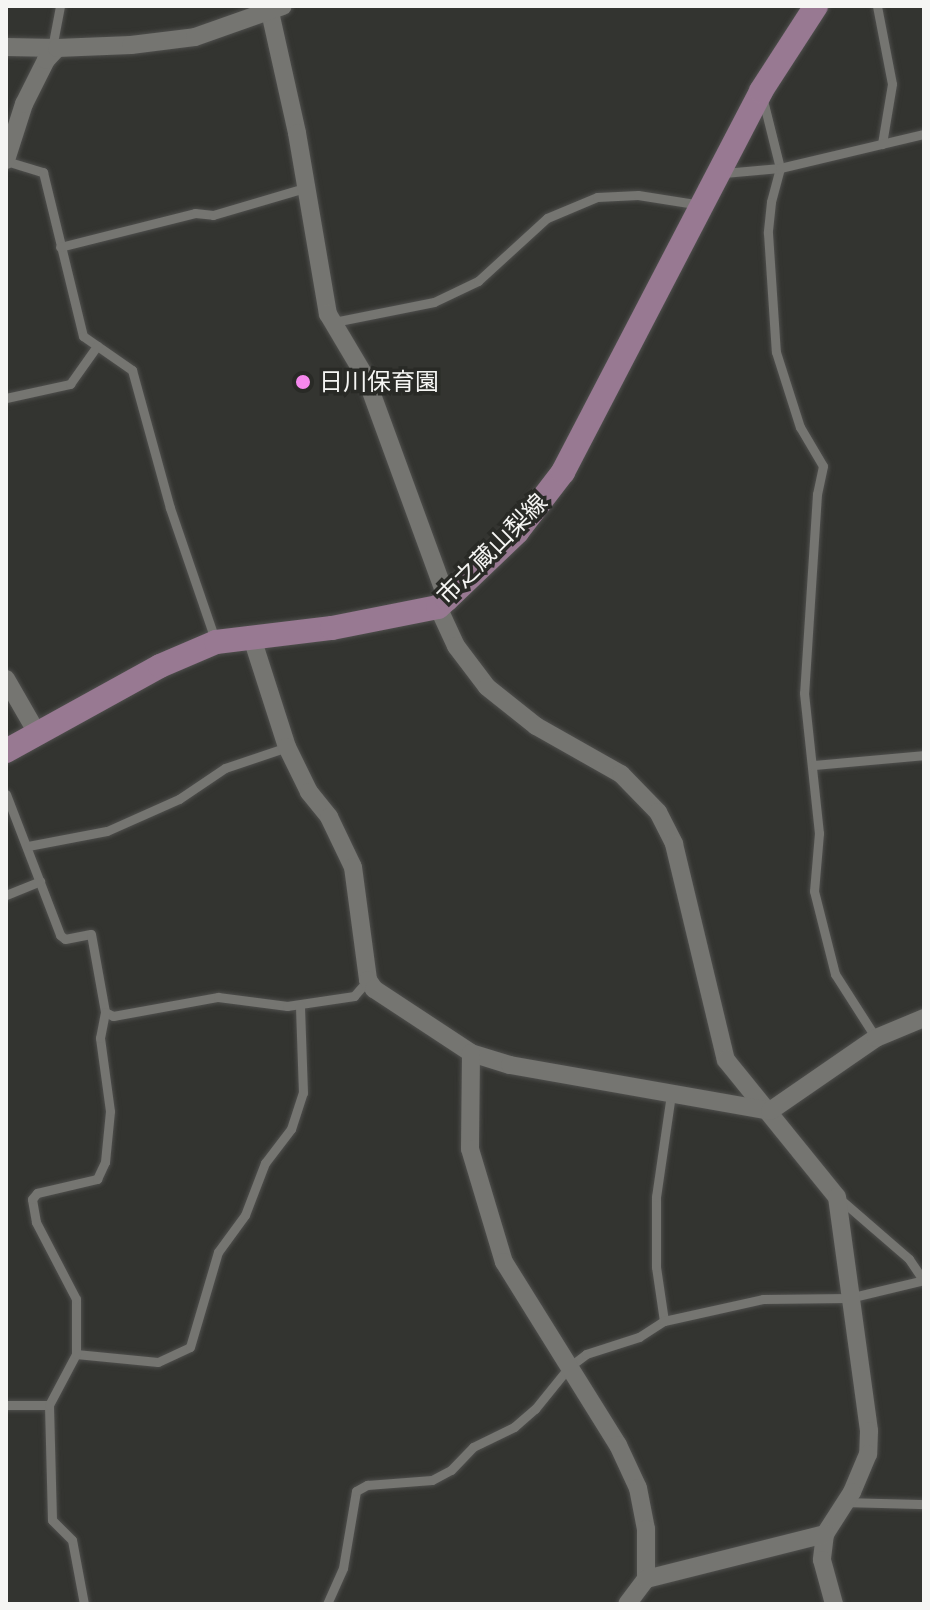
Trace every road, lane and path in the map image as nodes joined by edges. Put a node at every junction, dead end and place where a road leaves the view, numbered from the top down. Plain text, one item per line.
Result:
1 (60, 6) edge
2 (816, 6) edge
3 (877, 6) edge
4 (276, 9) edge
5 (6, 47) edge
6 (55, 48) junction
7 (761, 91) junction
8 (924, 134) edge
9 (882, 144) junction
10 (6, 160) edge
11 (780, 168) junction
12 (718, 173) junction
13 (305, 188) junction
14 (701, 205) junction
15 (60, 247) junction
16 (334, 322) junction
17 (97, 346) junction
18 (6, 398) edge
19 (442, 603) junction
20 (252, 638) junction
21 (216, 642) junction
22 (6, 679) edge
23 (37, 733) junction
24 (287, 747) junction
25 (6, 751) edge
26 (924, 755) edge
27 (813, 765) junction
28 (6, 794) edge
29 (28, 846) junction
30 (40, 881) junction
31 (6, 895) edge
32 (368, 980) junction
33 (300, 1005) junction
34 (105, 1012) junction
35 (924, 1018) edge
36 (876, 1038) junction
37 (471, 1053) junction
38 (671, 1094) junction
39 (770, 1111) junction
40 (837, 1197) junction
41 (924, 1280) edge
42 (849, 1298) junction
43 (664, 1321) junction
44 (76, 1354) junction
45 (569, 1367) junction
46 (6, 1405) edge
47 (49, 1405) junction
48 (846, 1502) junction
49 (924, 1504) edge
50 (825, 1534) junction
51 (646, 1579) junction
52 (84, 1604) edge
53 (327, 1604) edge
54 (627, 1604) edge
55 (834, 1604) edge

1 - 6 lane
2 - 7 main road, 市之蔵山梨線
3 - 9 lane
4 - 6 street
4 - 13 street
5 - 6 street
6 - 10 street
7 - 11 lane
7 - 12 main road, 市之蔵山梨線
8 - 9 lane
9 - 11 lane
10 - 15 lane
11 - 12 lane
11 - 27 lane
12 - 14 main road, 市之蔵山梨線
13 - 15 lane
13 - 16 street
14 - 16 lane
14 - 19 main road, 市之蔵山梨線
15 - 17 lane
16 - 19 street
17 - 18 lane
17 - 21 lane
19 - 20 main road, 市之蔵山梨線
19 - 39 street
20 - 21 main road, 市之蔵山梨線
20 - 24 street
21 - 23 main road, 市之蔵山梨線
22 - 23 street
23 - 25 main road, 市之蔵山梨線
24 - 29 lane
24 - 32 street
26 - 27 lane
27 - 36 lane
28 - 29 lane
29 - 30 lane
30 - 31 lane
30 - 34 lane
32 - 33 lane
32 - 37 street
33 - 34 lane
33 - 44 lane
34 - 44 lane
35 - 36 street
36 - 39 street
37 - 38 street
37 - 45 street
38 - 39 street
38 - 43 lane
39 - 40 street
40 - 41 lane
40 - 42 street
41 - 42 lane
42 - 43 lane
42 - 48 street
43 - 45 lane
44 - 47 lane
45 - 51 street
45 - 53 lane
46 - 47 lane
47 - 52 lane
48 - 49 lane
48 - 50 street
50 - 51 street
50 - 55 street
51 - 54 street

